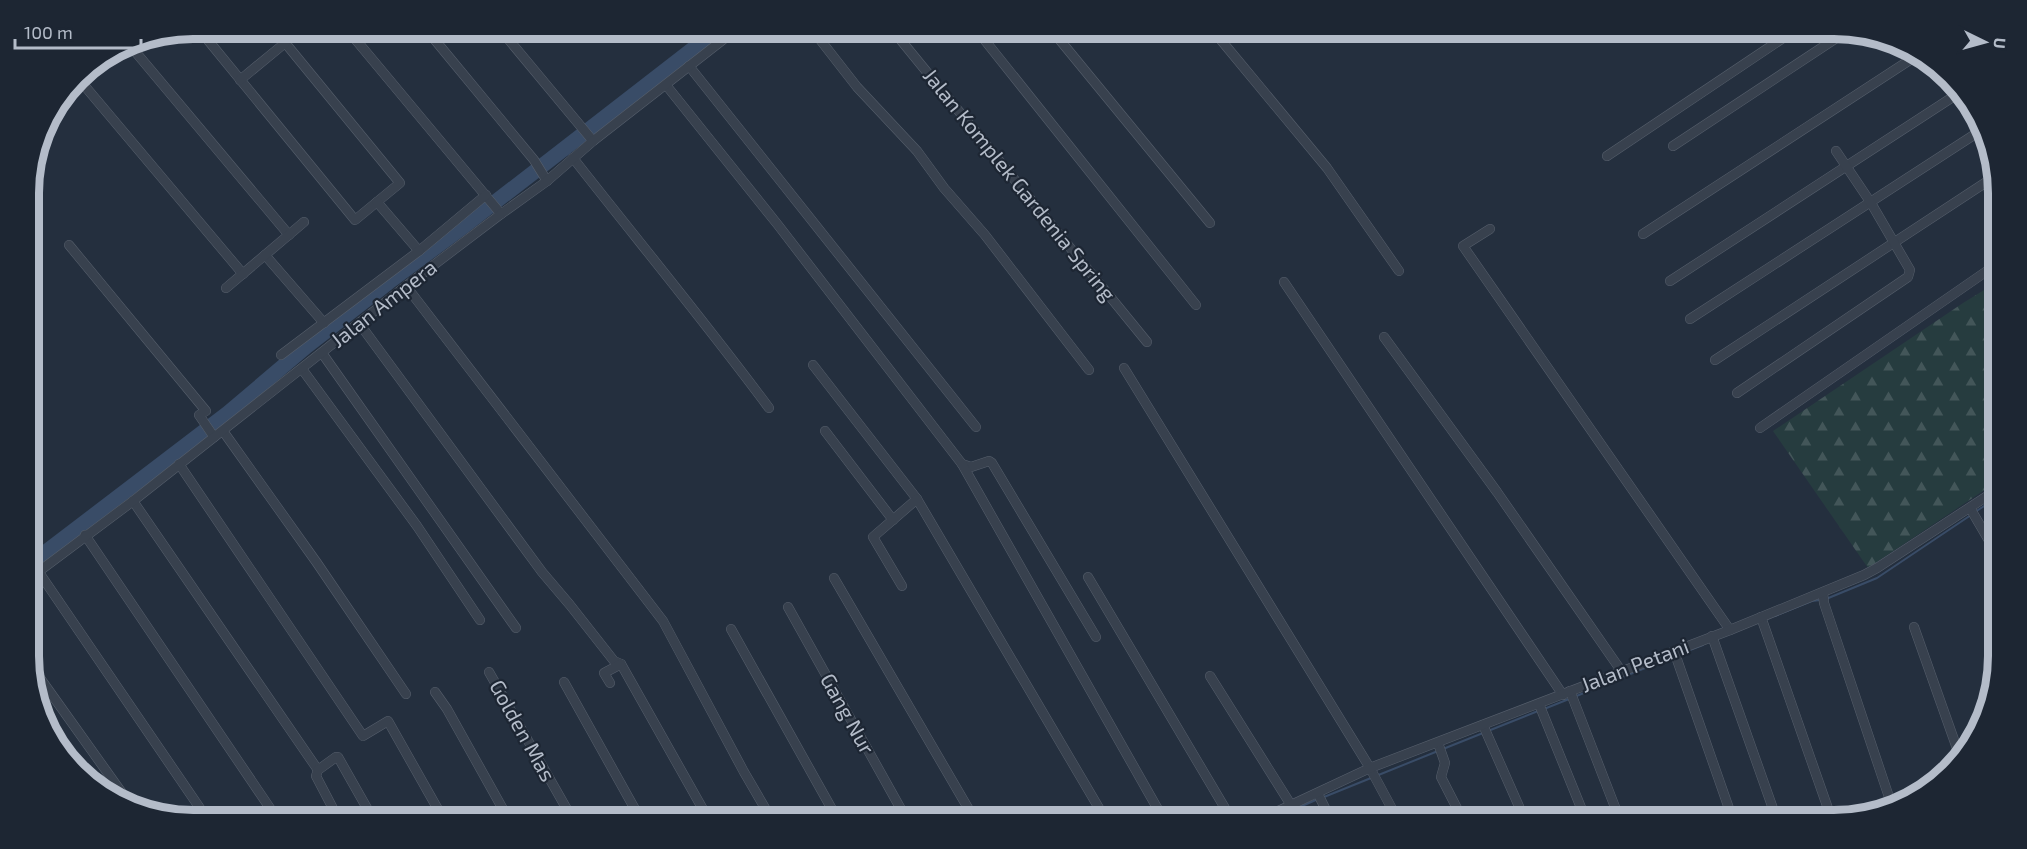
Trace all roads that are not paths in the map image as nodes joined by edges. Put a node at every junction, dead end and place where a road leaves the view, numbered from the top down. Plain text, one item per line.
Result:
1 (207, 39) edge
2 (282, 39) edge
3 (355, 39) edge
4 (434, 39) edge
5 (508, 39) edge
6 (724, 39) edge
7 (820, 39) edge
8 (900, 39) edge
9 (984, 39) edge
10 (1059, 39) edge
11 (1220, 39) edge
12 (1782, 39) edge
13 (1835, 39) edge
14 (285, 43) junction
15 (135, 51) edge
16 (1910, 60) edge
17 (689, 66) junction
18 (240, 80) junction
19 (84, 85) edge
20 (666, 85) junction
21 (1954, 96) edge
22 (1976, 134) edge
23 (591, 138) junction
24 (1673, 146) dead end
25 (1836, 151) dead end
26 (1607, 156) dead end
27 (573, 158) junction
28 (1846, 167) junction
29 (545, 179) junction
30 (1987, 181) edge
31 (377, 202) junction
32 (1870, 203) junction
33 (493, 204) junction
34 (304, 222) dead end
35 (1210, 223) dead end
36 (1490, 229) dead end
37 (1643, 234) dead end
38 (289, 235) junction
39 (1895, 243) junction
40 (69, 245) dead end
41 (419, 251) junction
42 (265, 255) junction
43 (1988, 270) edge
44 (1399, 271) dead end
45 (243, 273) junction
46 (1670, 280) dead end
47 (1284, 282) dead end
48 (406, 286) junction
49 (226, 288) dead end
50 (1196, 305) dead end
51 (1690, 319) dead end
52 (324, 323) junction
53 (359, 324) junction
54 (1384, 337) dead end
55 (1147, 342) dead end
56 (322, 353) junction
57 (281, 355) dead end
58 (1715, 360) dead end
59 (813, 365) dead end
60 (1124, 368) dead end
61 (302, 369) junction
62 (1089, 370) dead end
63 (1737, 393) dead end
64 (769, 408) dead end
65 (976, 427) dead end
66 (1760, 428) dead end
67 (223, 431) junction
68 (825, 431) dead end
69 (213, 435) junction
70 (179, 464) junction
71 (962, 464) junction
72 (1988, 498) edge
73 (917, 499) junction
74 (133, 501) junction
75 (1973, 512) junction
76 (892, 520) junction
77 (85, 536) junction
78 (1988, 538) edge
79 (39, 570) edge
80 (39, 572) edge
81 (1088, 577) dead end
82 (834, 578) dead end
83 (902, 586) dead end
84 (1823, 597) junction
85 (788, 608) dead end
86 (1761, 617) junction
87 (480, 620) dead end
88 (1914, 627) dead end
89 (516, 628) dead end
90 (731, 630) dead end
91 (1730, 630) junction
92 (1096, 637) dead end
93 (1713, 640) junction
94 (1675, 655) junction
95 (621, 664) junction
96 (489, 672) dead end
97 (1622, 672) junction
98 (1210, 676) dead end
99 (41, 680) edge
100 (564, 682) dead end
101 (610, 683) dead end
102 (435, 692) dead end
103 (406, 694) dead end
104 (1570, 696) junction
105 (1541, 710) junction
106 (1484, 728) junction
107 (1439, 745) junction
108 (1957, 748) edge
109 (318, 770) junction
110 (1373, 774) junction
111 (120, 791) edge
112 (1320, 799) junction
113 (1890, 799) edge
114 (1291, 805) junction
115 (201, 810) edge
116 (271, 810) edge
117 (333, 810) edge
118 (368, 810) edge
119 (438, 810) edge
120 (503, 810) edge
121 (567, 810) edge
122 (635, 810) edge
123 (704, 810) edge
124 (766, 810) edge
125 (832, 810) edge
126 (901, 810) edge
127 (969, 810) edge
128 (1100, 810) edge
129 (1158, 810) edge
130 (1226, 810) edge
131 (1280, 810) edge
132 (1326, 810) edge
133 (1393, 810) edge
134 (1458, 810) edge
135 (1520, 810) edge
136 (1582, 810) edge
137 (1616, 810) edge
138 (1729, 810) edge
139 (1773, 810) edge
140 (1829, 810) edge

1 - 18 street
2 - 14 street
3 - 33 street
4 - 29 street
5 - 23 street
6 - 17 street, Jalan Ampera
7 - 62 street
8 - 55 street, Jalan Komplek Gardenia Spring
9 - 50 street
10 - 35 street
11 - 44 street
12 - 26 street
13 - 24 street
14 - 18 street
14 - 31 street
15 - 38 street
16 - 37 street
17 - 20 street, Jalan Ampera
17 - 65 street
18 - 31 street
19 - 45 street
20 - 23 street, Jalan Ampera
20 - 71 street
21 - 28 street
22 - 32 street
23 - 27 street, Jalan Ampera
25 - 28 street
27 - 29 street, Jalan Ampera
27 - 64 street
28 - 32 street
28 - 46 street
29 - 33 street, Jalan Ampera
30 - 39 street
31 - 41 street
32 - 39 street
32 - 51 street
33 - 41 street
33 - 48 street, Jalan Ampera
34 - 38 street
36 - 91 street
38 - 42 street
39 - 58 street
39 - 63 street
40 - 69 street
41 - 52 street
42 - 45 street
42 - 52 street
43 - 66 street
45 - 49 street
47 - 104 street
48 - 53 street, Jalan Ampera
48 - 124 street
52 - 57 street
53 - 56 street, Jalan Ampera
53 - 95 street
54 - 97 street
56 - 61 street, Jalan Ampera
56 - 89 street
59 - 73 street
60 - 110 street
61 - 67 street, Jalan Ampera
61 - 87 street
67 - 69 street, Jalan Ampera
67 - 103 street
68 - 76 street
69 - 70 street, Jalan Ampera
70 - 74 street, Jalan Ampera
70 - 119 street
71 - 92 street
71 - 129 street
72 - 75 street, Jalan Petani
73 - 76 street
73 - 128 street
74 - 77 street, Jalan Ampera
74 - 109 street
75 - 78 street
75 - 84 street, Jalan Petani
76 - 83 street
77 - 79 street, Jalan Ampera
77 - 116 street
80 - 115 street
81 - 130 street
82 - 127 street
84 - 86 street, Jalan Petani
84 - 113 street
85 - 126 street, Gang Nur
86 - 91 street, Jalan Petani
86 - 140 street
88 - 108 street
90 - 125 street
91 - 93 street, Jalan Petani
93 - 94 street, Jalan Petani
93 - 139 street
94 - 97 street, Jalan Petani
94 - 138 street
95 - 101 street
95 - 123 street
96 - 121 street, Golden Mas
97 - 104 street, Jalan Petani
98 - 114 street
99 - 111 street
100 - 122 street
102 - 120 street
104 - 105 street, Jalan Petani
104 - 137 street
105 - 106 street, Jalan Petani
105 - 136 street
106 - 107 street, Jalan Petani
106 - 135 street
107 - 110 street, Jalan Petani
107 - 134 street
109 - 117 street
109 - 118 street
110 - 112 street, Jalan Petani
110 - 133 street
112 - 114 street, Jalan Petani
112 - 132 street
114 - 131 street, Jalan Petani

